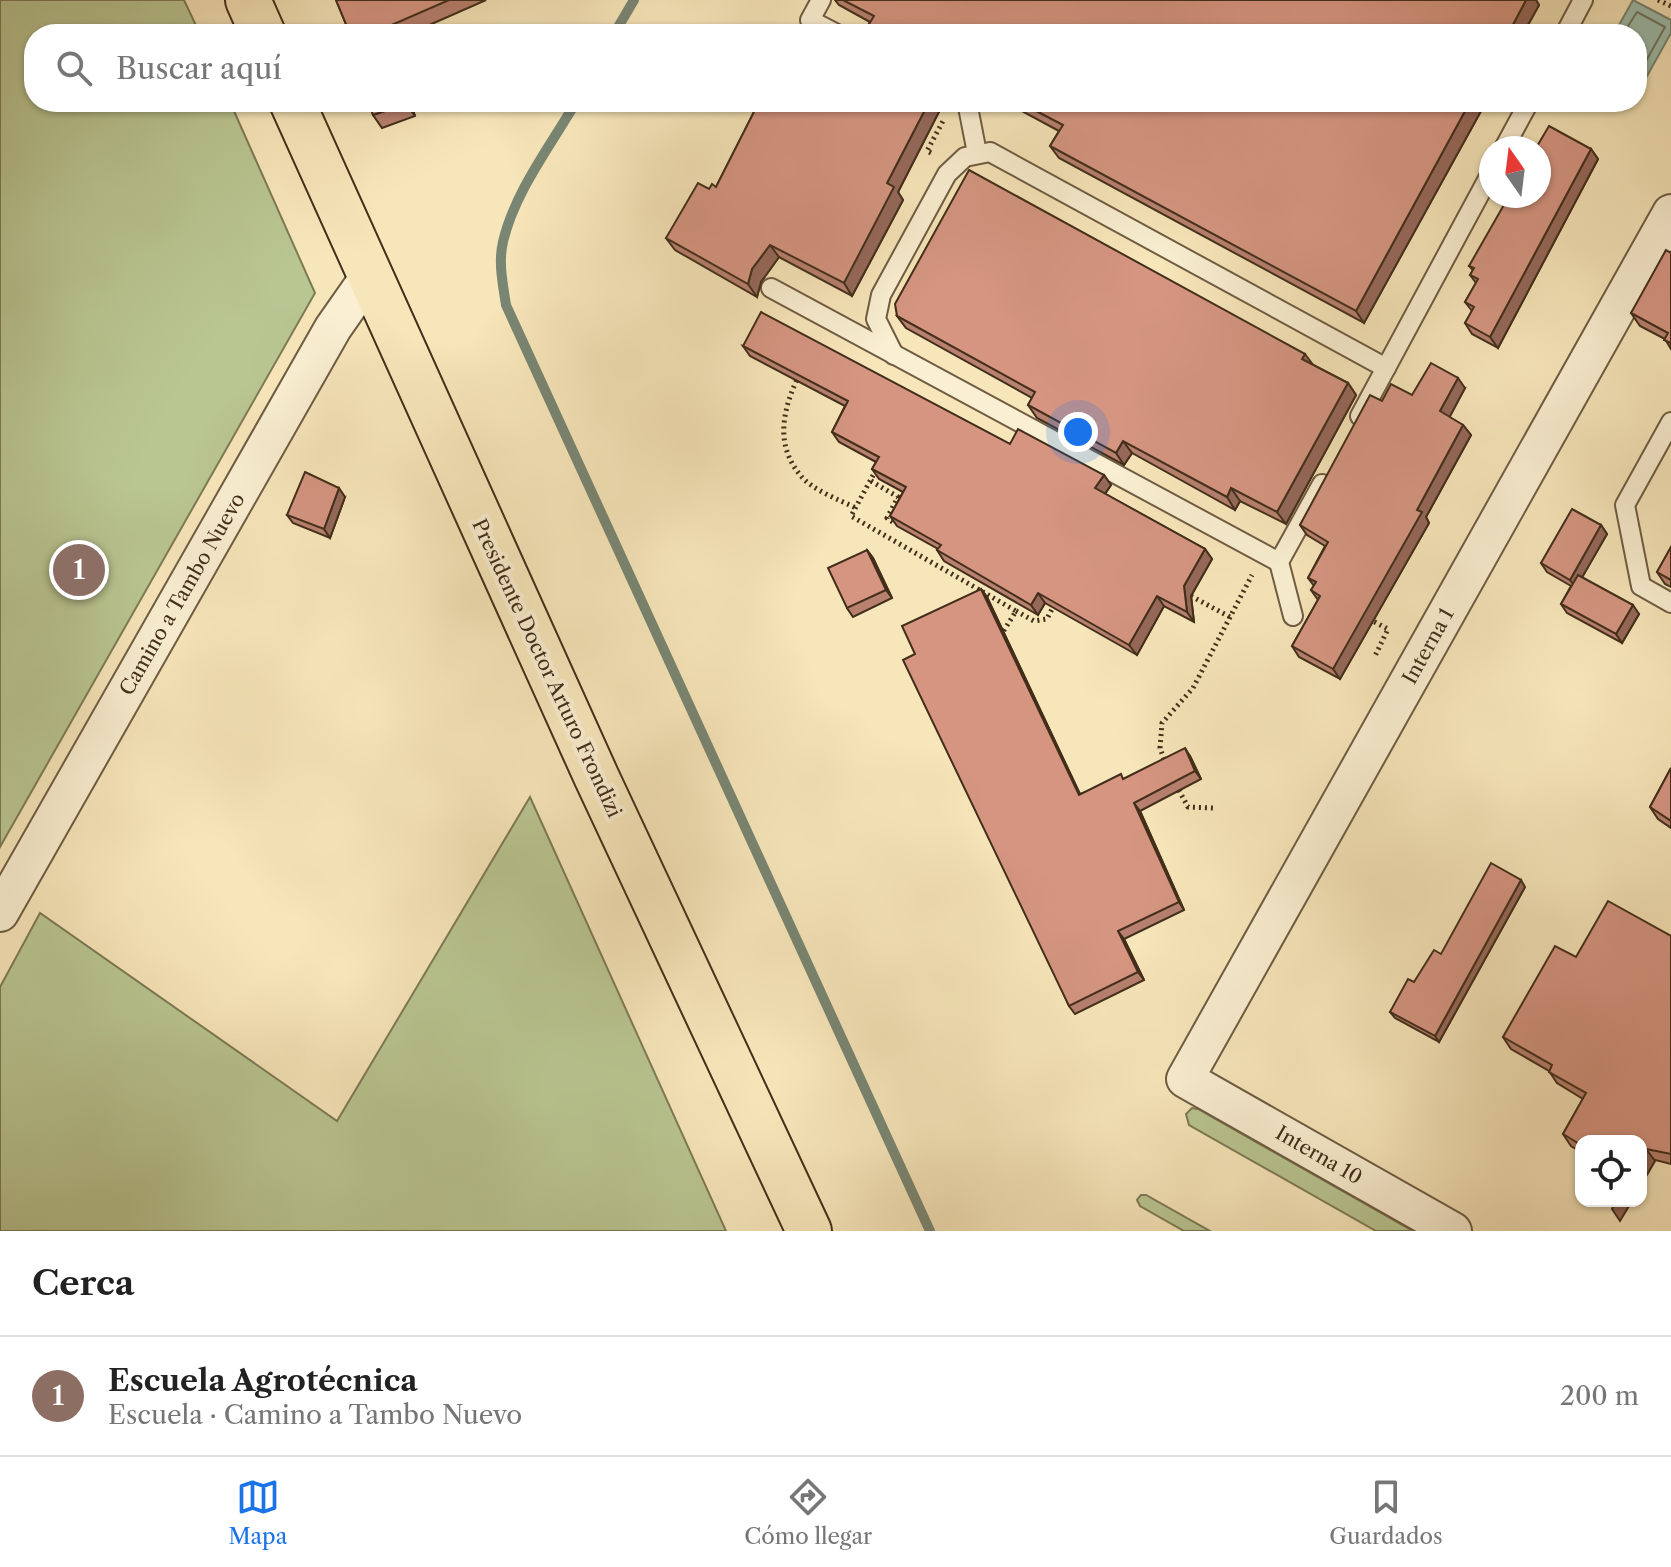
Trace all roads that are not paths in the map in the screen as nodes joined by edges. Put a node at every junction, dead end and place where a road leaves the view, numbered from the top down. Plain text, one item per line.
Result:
1 (248, 0) edge
2 (821, 0) edge
3 (1583, 0) edge
4 (259, 24) edge
5 (818, 24) edge
6 (1570, 24) edge
7 (296, 112) edge
8 (969, 112) edge
9 (1524, 112) edge
10 (1511, 136) edge
11 (977, 153) junction
12 (1479, 195) edge
13 (1671, 213) edge
14 (368, 278) junction
15 (771, 288) dead end
16 (894, 355) junction
17 (1386, 368) junction
18 (1671, 422) edge
19 (1348, 437) edge
20 (1333, 465) edge
21 (1279, 562) junction
22 (1671, 603) edge
23 (1293, 616) dead end
24 (0, 913) edge
25 (1185, 1079) joint
26 (809, 1231) edge
27 (1453, 1231) edge

1 - 4 main road
2 - 5 lane
3 - 6 lane
7 - 14 main road, Presidente Doctor Arturo Frondizi
8 - 11 lane
9 - 10 lane
11 - 16 lane
11 - 17 lane
12 - 17 lane
13 - 25 street, Interna 1
14 - 24 street, Camino a Tambo Nuevo
14 - 26 main road, Presidente Doctor Arturo Frondizi
15 - 16 lane
16 - 21 lane
17 - 19 lane
18 - 22 lane
20 - 21 lane
21 - 23 lane
25 - 27 street, Interna 10

